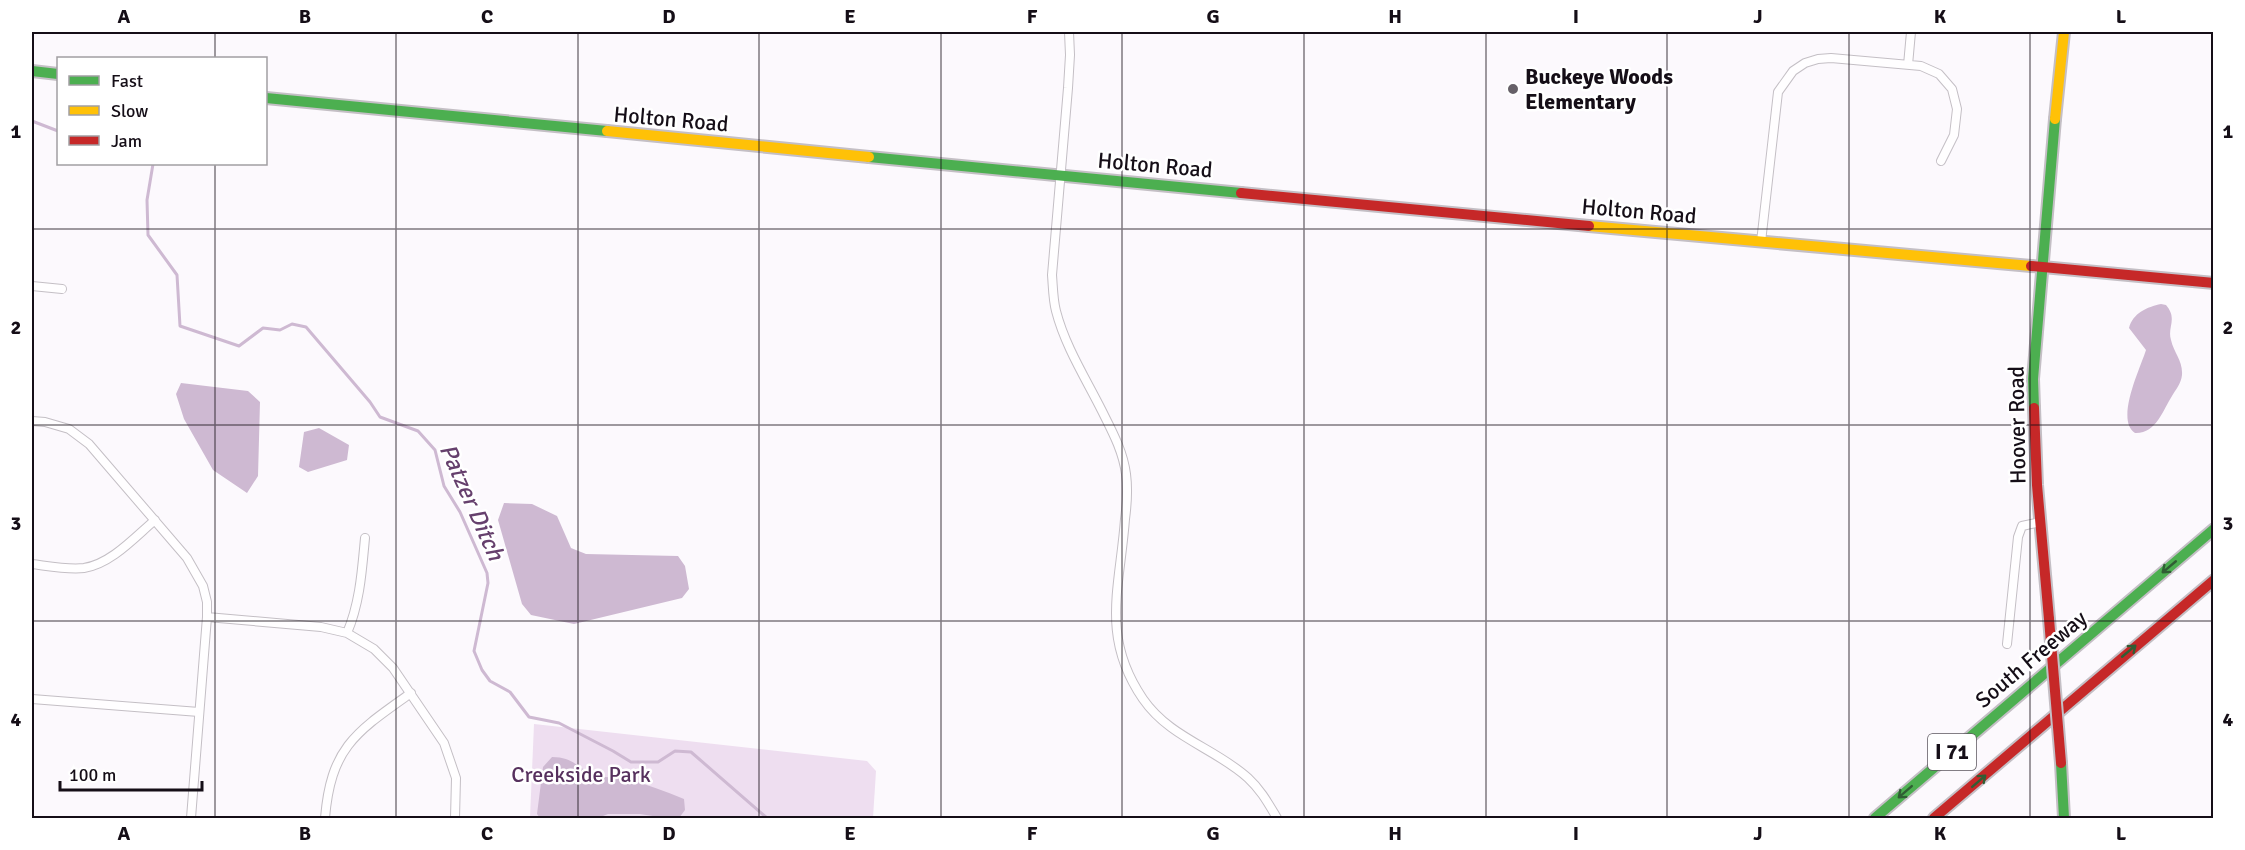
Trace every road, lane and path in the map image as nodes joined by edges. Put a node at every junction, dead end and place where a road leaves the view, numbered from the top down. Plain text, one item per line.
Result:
1 (1069, 32) edge
2 (1911, 32) edge
3 (2064, 32) edge
4 (1908, 65) junction
5 (32, 71) edge
6 (57, 74) edge
7 (267, 98) edge
8 (1941, 161) dead end
9 (1060, 176) junction
10 (1761, 242) junction
11 (2042, 268) junction
12 (2214, 284) edge
13 (32, 286) edge
14 (62, 289) dead end
15 (32, 421) edge
16 (154, 520) junction
17 (2040, 522) junction
18 (2214, 529) edge
19 (365, 538) dead end
20 (32, 564) edge
21 (2214, 580) edge
22 (207, 617) junction
23 (347, 633) junction
24 (2007, 644) dead end
25 (411, 693) junction
26 (32, 699) edge
27 (199, 712) junction
28 (191, 819) edge
29 (326, 819) edge
30 (455, 819) edge
31 (1276, 819) edge
32 (1875, 819) edge
33 (1934, 819) edge
34 (2064, 819) edge

1 - 9 street
2 - 4 street
3 - 11 main road, Hoover Road
4 - 8 street
4 - 10 street
5 - 6 main road
7 - 9 main road, Holton Road
9 - 10 main road, Holton Road
9 - 31 street
10 - 11 main road, Holton Road
11 - 12 main road, Holton Road
11 - 17 main road, Hoover Road
13 - 14 street
15 - 16 street
16 - 20 street
16 - 22 street
17 - 24 street
17 - 34 main road, Hoover Road, bridge
18 -> 32 main road, South Freeway / I 71
19 - 23 street
33 -> 21 main road, I 71
22 - 23 street
22 - 27 street
23 - 25 street
25 - 29 street
25 - 30 street
26 - 27 street
27 - 28 street

